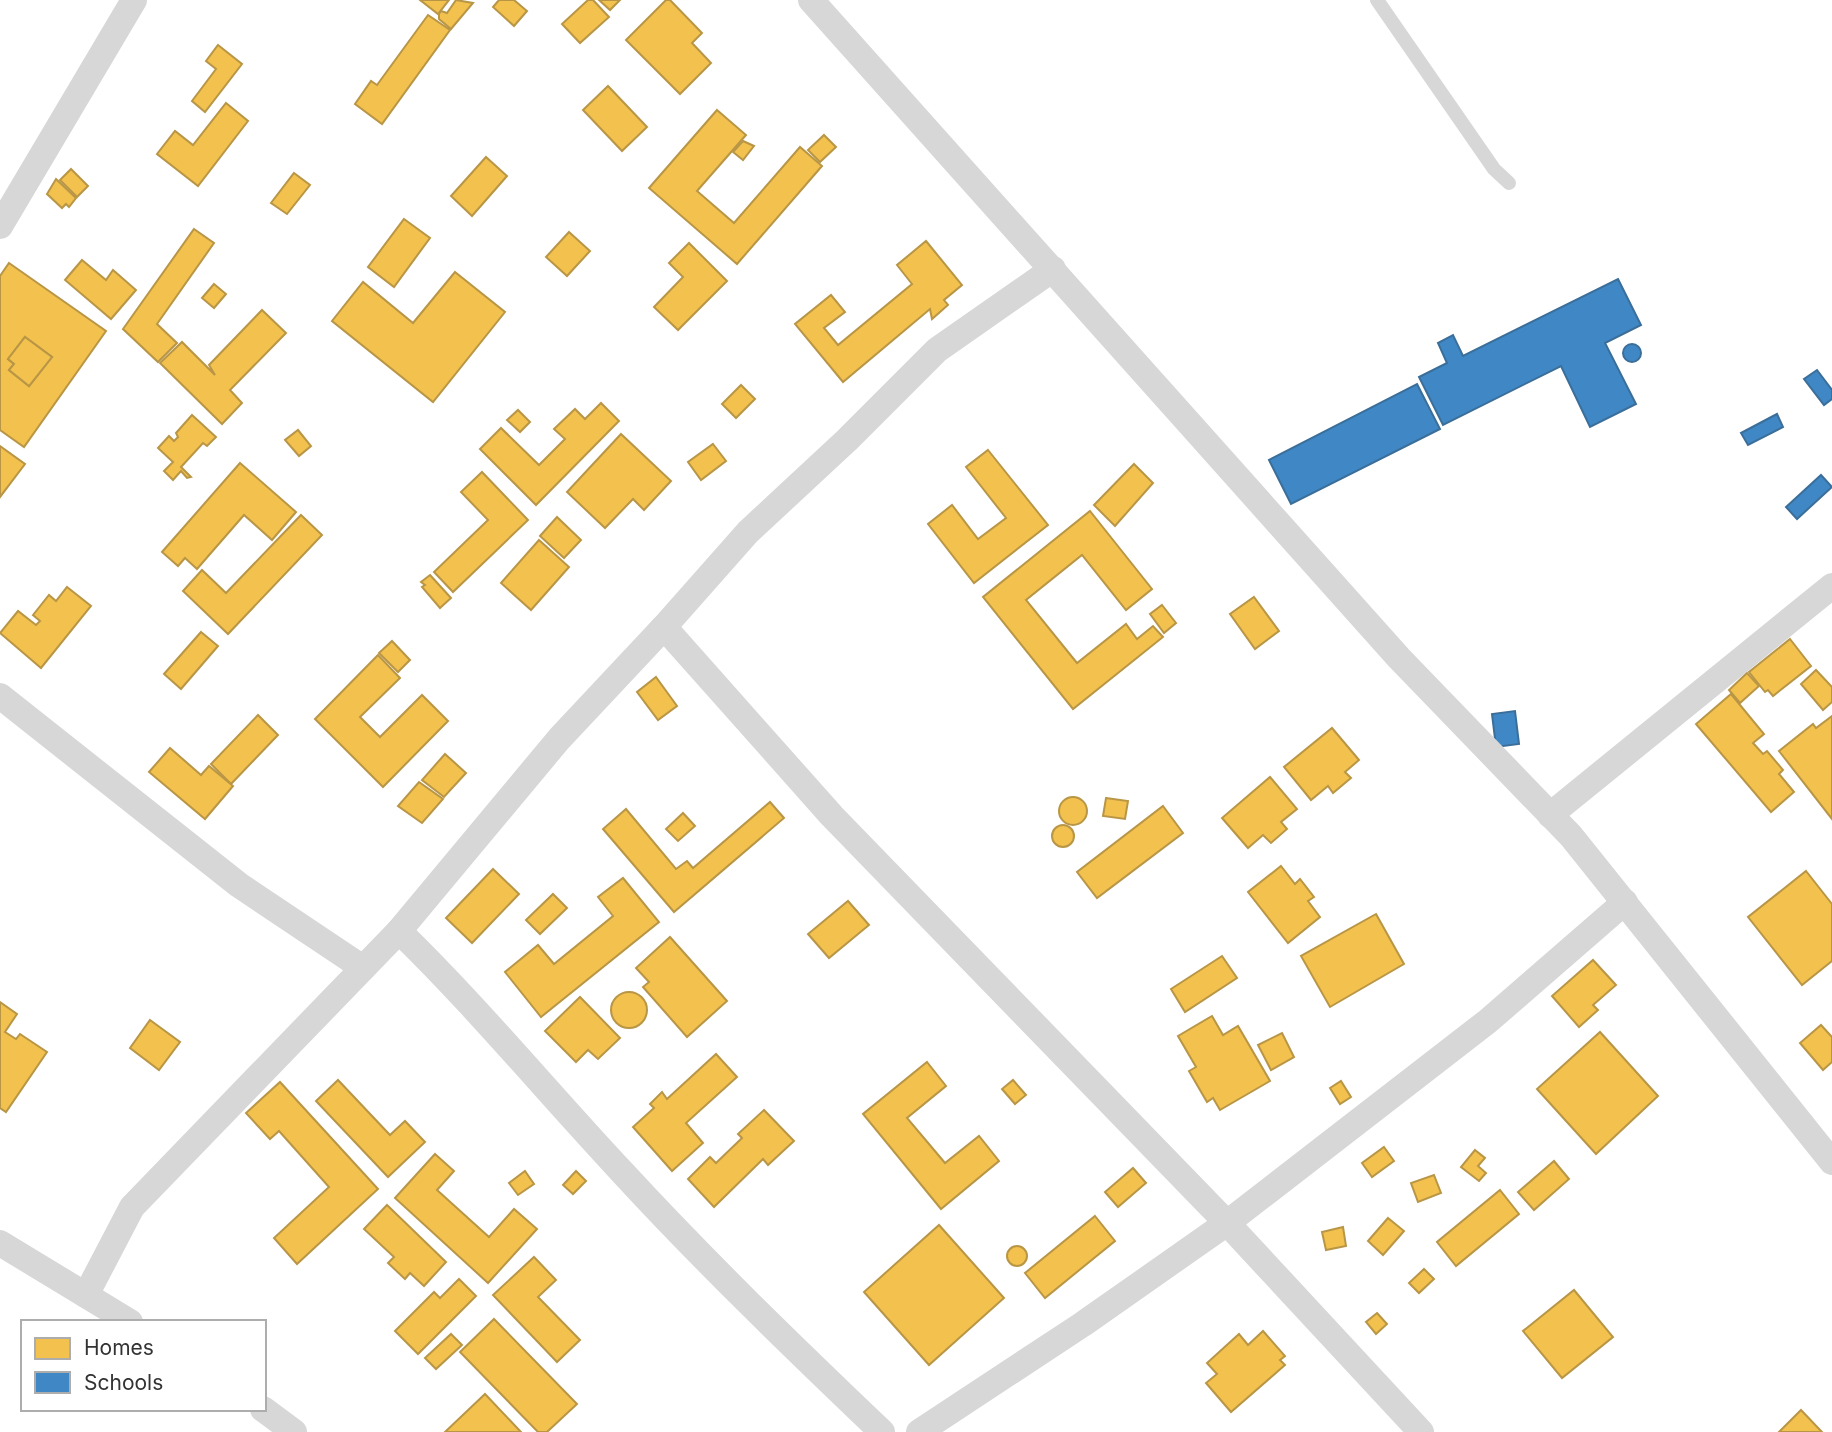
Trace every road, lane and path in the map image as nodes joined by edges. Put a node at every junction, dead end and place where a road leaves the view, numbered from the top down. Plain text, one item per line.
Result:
1 (134, 0) edge
2 (811, 0) edge
3 (1377, 0) edge
4 (1509, 183) dead end
5 (0, 226) edge
6 (1053, 269) junction
7 (1832, 586) edge
8 (664, 627) junction
9 (0, 696) edge
10 (1550, 815) junction
11 (1625, 902) junction
12 (399, 931) junction
13 (363, 968) junction
14 (1829, 1152) edge
15 (1227, 1223) junction
16 (0, 1243) edge
17 (86, 1295) junction
18 (127, 1320) edge
19 (266, 1411) edge
20 (294, 1432) edge
21 (882, 1432) edge
22 (919, 1432) edge
23 (1421, 1432) edge

1 - 5 street
2 - 6 street
3 - 4 lane
6 - 8 street
6 - 10 street
7 - 10 street
8 - 12 street
8 - 15 street
9 - 13 street
10 - 11 street
11 - 14 street
11 - 15 street
12 - 13 street
12 - 21 street
13 - 17 street
15 - 22 street
15 - 23 street
16 - 17 street
17 - 18 street
19 - 20 street

